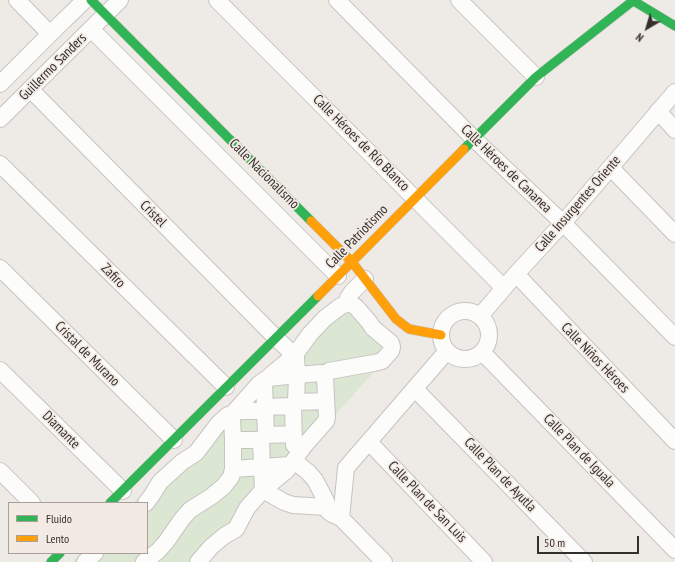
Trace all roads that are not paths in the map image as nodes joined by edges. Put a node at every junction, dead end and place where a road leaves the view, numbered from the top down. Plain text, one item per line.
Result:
1 (17, 0) edge
2 (85, 0) edge
3 (91, 0) edge
4 (120, 0) edge
5 (217, 0) edge
6 (337, 0) edge
7 (459, 0) edge
8 (633, 0) edge
9 (106, 14) junction
10 (675, 26) edge
11 (91, 29) junction
12 (50, 34) junction
13 (536, 77) junction
14 (0, 84) edge
15 (30, 89) junction
16 (675, 92) edge
17 (658, 112) junction
18 (0, 119) edge
19 (675, 130) edge
20 (474, 139) junction
21 (0, 164) edge
22 (611, 168) junction
23 (415, 198) junction
24 (563, 223) junction
25 (675, 234) edge
26 (352, 262) junction
27 (0, 268) edge
28 (516, 274) junction
29 (338, 276) junction
30 (365, 279) junction
31 (504, 288) junction
32 (346, 304) junction
33 (480, 316) junction
34 (409, 329) junction
35 (441, 335) junction
36 (675, 337) edge
37 (276, 338) junction
38 (392, 347) junction
39 (447, 351) junction
40 (482, 352) junction
41 (294, 356) junction
42 (0, 370) edge
43 (324, 374) junction
44 (297, 375) junction
45 (267, 378) junction
46 (226, 387) junction
47 (415, 389) junction
48 (325, 401) junction
49 (295, 404) junction
50 (265, 409) junction
51 (234, 413) junction
52 (294, 434) junction
53 (264, 437) junction
54 (174, 440) junction
55 (233, 440) junction
56 (675, 441) edge
57 (369, 442) junction
58 (294, 461) junction
59 (262, 467) junction
60 (233, 469) junction
61 (0, 471) edge
62 (263, 490) junction
63 (123, 491) junction
64 (31, 502) edge
65 (111, 502) edge
66 (147, 502) edge
67 (327, 507) junction
68 (341, 518) junction
69 (675, 550) edge
70 (59, 554) edge
71 (94, 554) edge
72 (51, 562) edge
73 (85, 562) edge
74 (144, 562) edge
75 (198, 562) edge
76 (384, 562) edge
77 (484, 562) edge
78 (584, 562) edge

1 - 12 street
2 - 12 street, Guillermo Sanders
3 - 9 street, Calle Nacionalismo
4 - 9 street, Guillermo Sanders
5 - 23 street, Calle Héroes de Río Blanco
6 - 20 street, Calle Héroes de Cananea
7 - 13 street
8 - 10 street
8 - 13 street, Calle Patriotismo
9 - 11 street, Guillermo Sanders
9 - 26 street, Calle Nacionalismo
11 - 15 street, Guillermo Sanders
11 - 29 street, Calle Nacionalismo
12 - 14 street, Guillermo Sanders
13 - 20 street, Calle Patriotismo
15 - 18 street, Guillermo Sanders
15 - 37 street, Cristel
16 - 17 street, Calle Insurgentes Oriente
17 - 19 street
17 - 22 street, Calle Insurgentes Oriente
20 - 23 street, Calle Patriotismo
20 - 24 street, Calle Héroes de Cananea
21 - 46 street, Zafiro
22 - 24 street, Calle Insurgentes Oriente
22 - 25 street
23 - 26 street, Calle Patriotismo
23 - 31 street, Calle Héroes de Río Blanco
24 - 28 street, Calle Insurgentes Oriente
24 - 36 street, Calle Héroes de Cananea
26 - 29 street, Calle Patriotismo
26 - 30 street, Calle Nacionalismo
27 - 54 street, Cristal de Murano
28 - 31 street, Calle Insurgentes Oriente
28 - 56 street, Calle Niños Héroes
29 - 37 street, Calle Patriotismo
30 - 32 street
30 - 34 street, Calle Nacionalismo
31 - 33 street, Calle Insurgentes Oriente
32 - 38 street
32 - 41 street
33 - 35 street
33 - 40 street
34 - 35 street, Calle Nacionalismo
34 - 38 street
35 - 39 street
37 - 41 street, Cristel
37 - 46 street, Calle Patriotismo
38 - 43 street
39 - 40 street
39 - 47 street
40 - 69 street, Calle Plan de Iguala
41 - 44 street
41 - 45 street
42 - 63 street, Diamante
43 - 44 street
43 - 48 street
44 - 45 street
44 - 49 street
45 - 50 street
45 - 51 street
46 - 54 street, Calle Patriotismo
47 - 57 street
47 - 78 street, Calle Plan de Ayutla
48 - 49 street
48 - 58 street
49 - 50 street
49 - 52 street
50 - 51 street
50 - 53 street
51 - 55 street
51 - 66 street
52 - 53 street
52 - 58 street
53 - 55 street
53 - 59 street
54 - 63 street, Calle Patriotismo
55 - 60 street
57 - 68 street
57 - 77 street, Calle Plan de San Luis
58 - 59 street
58 - 62 street
58 - 67 street
59 - 60 street
59 - 62 street
60 - 74 street
61 - 64 street
62 - 67 street
62 - 75 street
63 - 65 street, Calle Patriotismo
67 - 68 street
68 - 76 street
70 - 72 street
71 - 73 street

